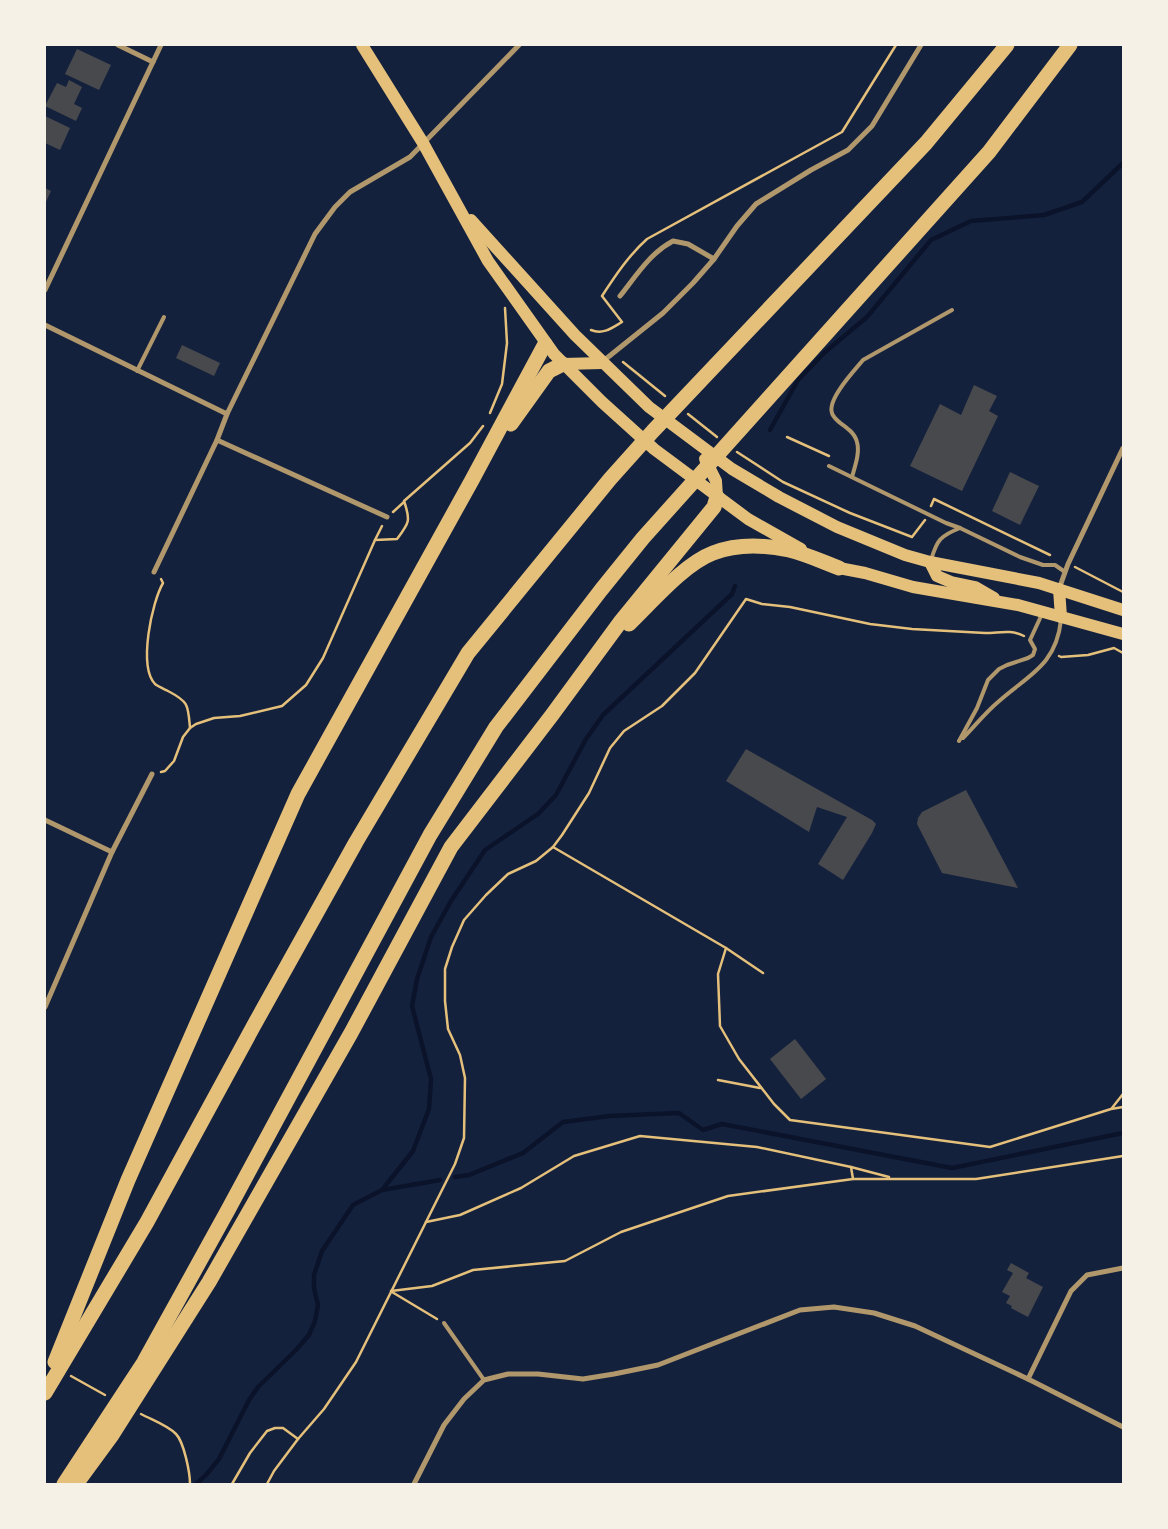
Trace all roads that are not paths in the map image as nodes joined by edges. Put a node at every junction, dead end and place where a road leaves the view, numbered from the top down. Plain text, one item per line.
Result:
1 (118, 45) edge
2 (161, 45) edge
3 (362, 45) edge
4 (519, 45) edge
5 (921, 45) edge
6 (1007, 45) edge
7 (1070, 45) edge
8 (153, 62) junction
9 (423, 143) junction
10 (456, 200) junction
11 (714, 259) junction
12 (45, 290) edge
13 (620, 296) dead end
14 (952, 310) dead end
15 (164, 318) dead end
16 (45, 325) edge
17 (545, 344) junction
18 (602, 363) junction
19 (563, 364) junction
20 (137, 371) junction
21 (227, 414) junction
22 (217, 440) junction
23 (696, 444) junction
24 (1123, 448) edge
25 (829, 466) dead end
26 (852, 477) junction
27 (472, 480) junction
28 (714, 489) junction
29 (387, 517) dead end
30 (960, 528) junction
31 (930, 562) junction
32 (839, 568) junction
33 (154, 572) road end
34 (1064, 572) junction
35 (1059, 589) junction
36 (1002, 602) junction
37 (1123, 610) edge
38 (1043, 612) junction
39 (1061, 617) junction
40 (1123, 634) edge
41 (600, 651) junction
42 (152, 774) road end
43 (45, 820) edge
44 (112, 852) junction
45 (45, 1007) edge
46 (1123, 1268) edge
47 (444, 1323) road end
48 (1028, 1379) junction
49 (484, 1380) junction
50 (45, 1386) edge
51 (45, 1393) edge
52 (1123, 1427) edge
53 (64, 1484) edge
54 (76, 1484) edge
55 (414, 1484) edge

1 - 8 street
2 - 8 street
3 - 9 main road
4 - 9 street
5 - 11 street
6 - 51 highway
7 - 53 highway
8 - 12 street
9 - 10 main road
9 - 21 street
10 - 17 main road
10 - 18 main road
11 - 13 street
11 - 18 street
14 - 26 lane
15 - 20 lane
16 - 20 street
17 - 19 main road
17 - 27 highway
18 - 19 main road
18 - 23 main road
19 - 27 highway
19 - 28 main road
20 - 21 street
21 - 22 street
22 - 29 street
22 - 33 street
23 - 28 main road
23 - 31 main road
24 - 34 street
25 - 26 lane
26 - 30 lane
27 - 50 highway
28 - 32 main road
28 - 41 highway
30 - 31 lane
30 - 34 lane
31 - 35 main road
31 - 36 main road
32 - 36 main road
32 - 41 highway
34 - 35 street
35 - 37 main road
35 - 38 main road
35 - 39 main road
36 - 38 main road
38 - 39 main road
38 - 39 lane
39 - 40 main road
41 - 54 highway
42 - 44 street
43 - 44 street
44 - 45 street
46 - 48 street
47 - 49 lane
48 - 49 street
48 - 52 street
49 - 55 street

